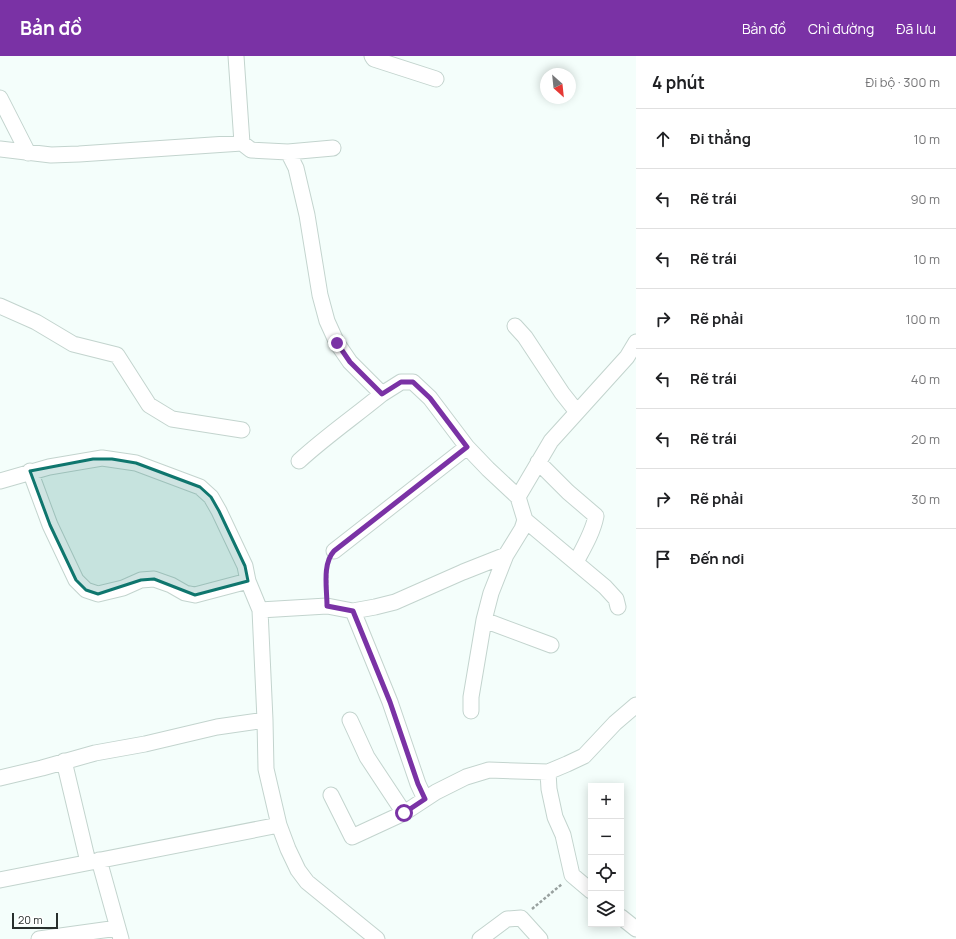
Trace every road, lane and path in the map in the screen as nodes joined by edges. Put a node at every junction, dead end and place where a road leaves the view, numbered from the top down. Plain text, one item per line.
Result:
1 (236, 56) edge
2 (372, 56) edge
3 (436, 79) dead end
4 (0, 98) edge
5 (242, 143) junction
6 (333, 148) dead end
7 (0, 149) edge
8 (288, 152) junction
9 (28, 153) junction
10 (0, 306) edge
11 (515, 326) dead end
12 (636, 342) edge
13 (382, 394) junction
14 (577, 412) junction
15 (242, 430) dead end
16 (467, 447) junction
17 (299, 461) dead end
18 (538, 462) junction
19 (30, 471) junction
20 (0, 481) edge
21 (518, 497) junction
22 (525, 520) junction
23 (334, 551) joint
24 (506, 555) junction
25 (576, 562) junction
26 (248, 581) junction
27 (327, 606) junction
28 (618, 607) dead end
29 (260, 610) junction
30 (353, 611) junction
31 (484, 620) junction
32 (551, 644) dead end
33 (636, 705) edge
34 (471, 711) dead end
35 (265, 720) junction
36 (350, 720) dead end
37 (64, 761) junction
38 (548, 772) junction
39 (0, 778) edge
40 (331, 795) dead end
41 (425, 799) junction
42 (404, 813) junction
43 (279, 825) junction
44 (94, 861) junction
45 (572, 875) junction
46 (0, 880) edge
47 (588, 888) edge
48 (521, 918) junction
49 (624, 919) edge
50 (636, 929) edge
51 (120, 933) edge
52 (39, 939) edge
53 (377, 939) edge
54 (480, 939) edge
55 (540, 939) edge

1 - 5 street
2 - 3 street
4 - 9 street
5 - 8 street
5 - 9 street
6 - 8 street
7 - 9 street
8 - 13 street
10 - 15 street
11 - 14 street
12 - 14 street
13 - 16 street
13 - 17 street
14 - 18 street
16 - 21 street
16 - 23 street
18 - 21 street
18 - 25 street
19 - 20 street
19 - 26 street
19 - 26 street
21 - 22 street
22 - 24 street
22 - 25 street
23 - 27 path
24 - 30 street
24 - 31 street
25 - 28 street
26 - 29 street
27 - 29 street
27 - 30 street
29 - 35 street
30 - 41 street
31 - 32 street
31 - 34 street
33 - 38 street
35 - 37 street
35 - 43 street
36 - 42 street
37 - 39 street
37 - 44 street
38 - 41 street
38 - 45 street
40 - 42 street
41 - 42 street
43 - 44 street
43 - 53 street
44 - 46 street
44 - 51 street
45 - 47 street
45 - 48 path
48 - 54 street
48 - 55 street
49 - 50 street
51 - 52 street

